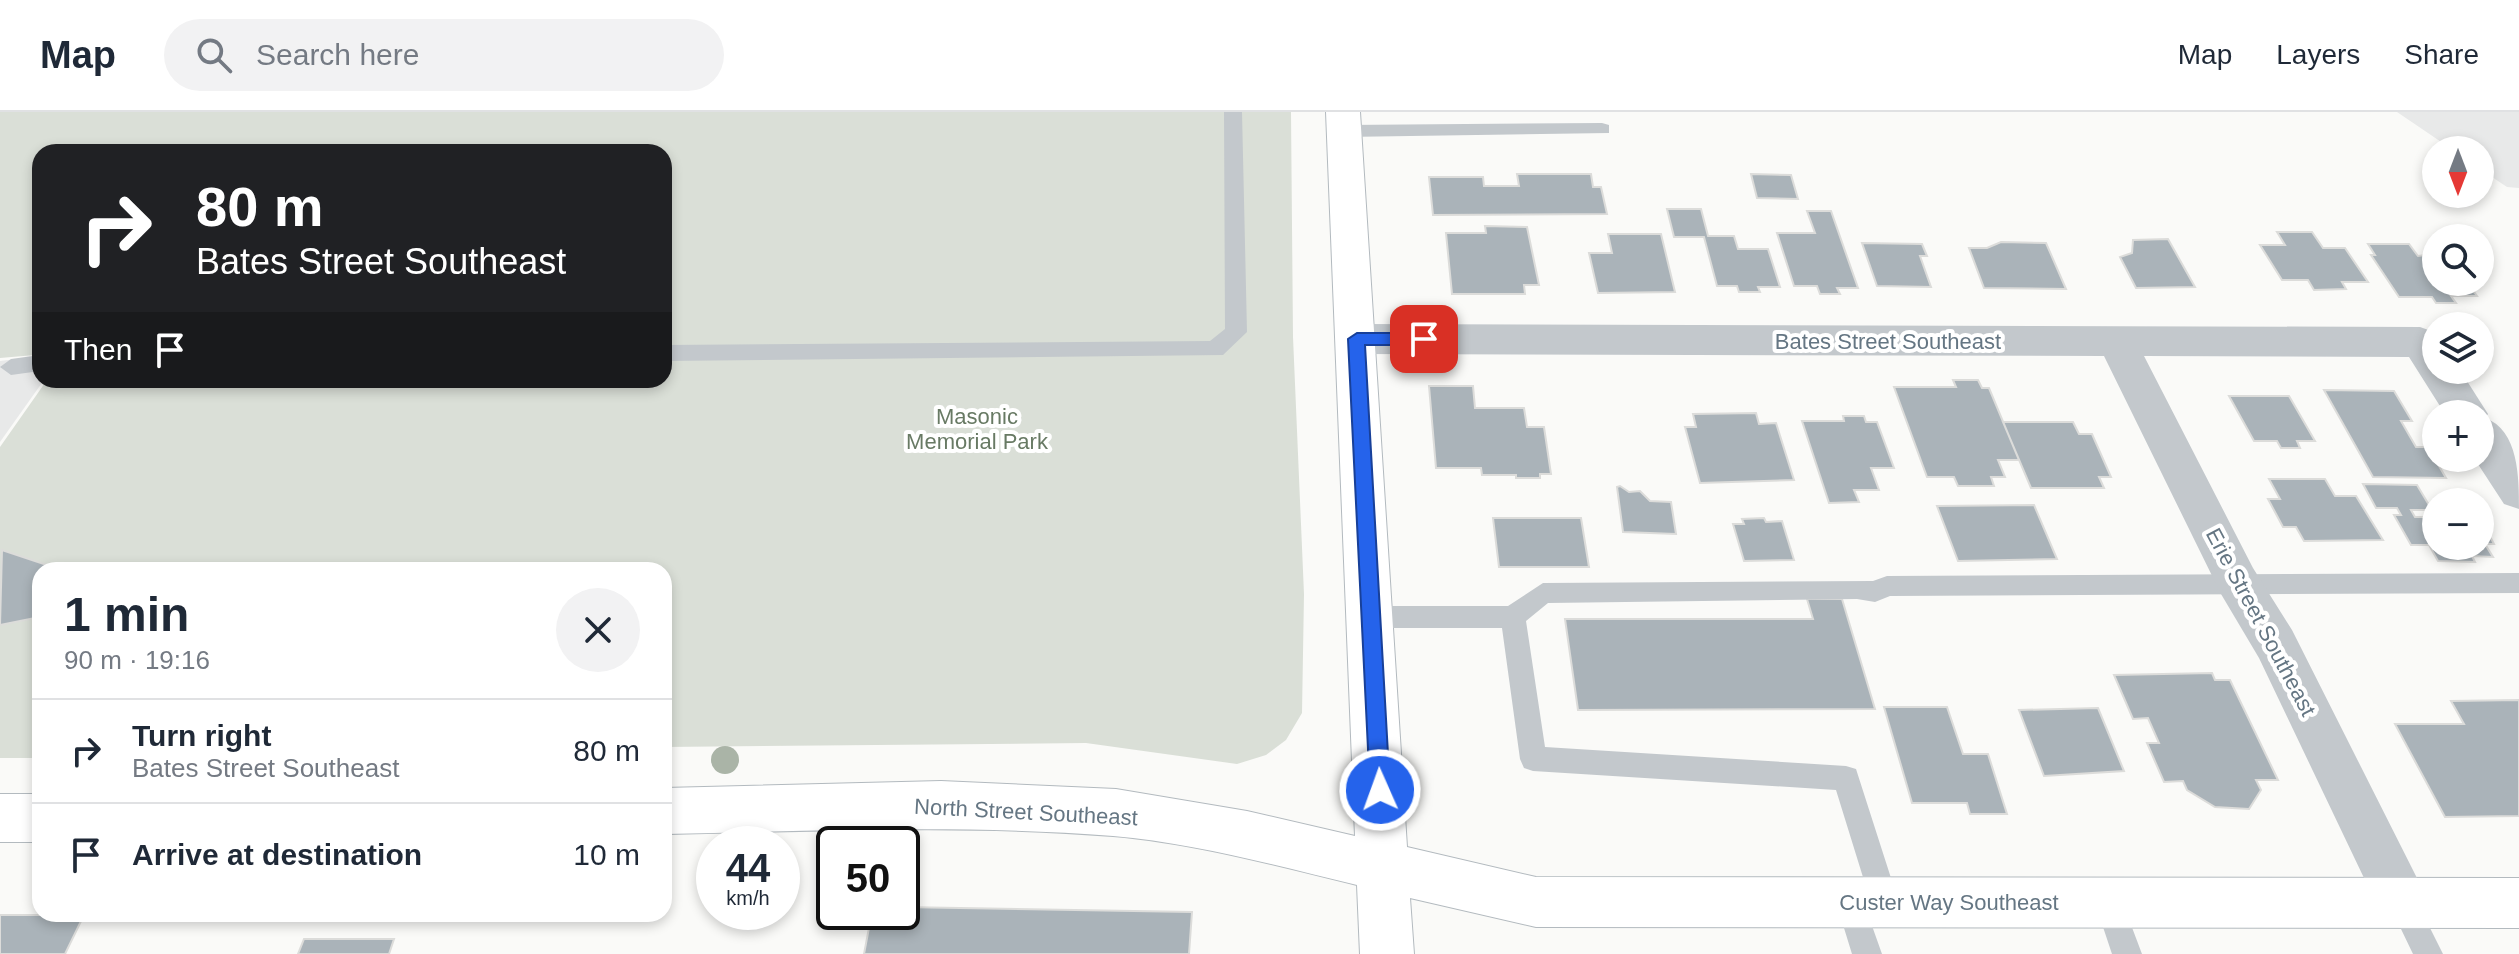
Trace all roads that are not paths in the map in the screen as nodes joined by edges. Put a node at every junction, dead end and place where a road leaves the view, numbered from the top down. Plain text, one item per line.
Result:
1 (1233, 112) edge
2 (1344, 122) edge
3 (1602, 129) dead end
4 (1357, 339) junction
5 (2117, 342) junction
6 (672, 353) edge
7 (2422, 359) edge
8 (32, 364) edge
9 (11, 367) dead end
10 (2494, 454) edge
11 (2519, 492) edge
12 (2237, 581) junction
13 (2519, 583) edge
14 (1372, 617) junction
15 (1513, 617) junction
16 (672, 811) edge
17 (0, 818) edge
18 (32, 818) edge
19 (1383, 866) junction
20 (1868, 902) junction
21 (2109, 903) junction
22 (2519, 903) edge
23 (2403, 904) junction
24 (1387, 954) edge
25 (1867, 954) edge
26 (2127, 954) edge
27 (2428, 954) edge

1 - 6 lane
2 - 3 lane
2 - 4 main road
4 - 5 street, Bates Street Southeast
4 - 14 main road
5 - 7 street, Bates Street Southeast
5 - 12 street, Erie Street Southeast
8 - 9 lane
10 - 11 street
12 - 13 lane
12 - 15 lane
12 - 23 street, Erie Street Southeast
14 - 15 lane
14 - 19 main road
15 - 20 lane
16 - 19 main road, North Street Southeast
17 - 18 main road
19 - 20 main road, Custer Way Southeast
19 - 24 main road
20 - 21 main road, Custer Way Southeast
20 - 25 lane
21 - 23 main road, Custer Way Southeast
21 - 26 lane
22 - 23 main road, Custer Way Southeast
23 - 27 lane

